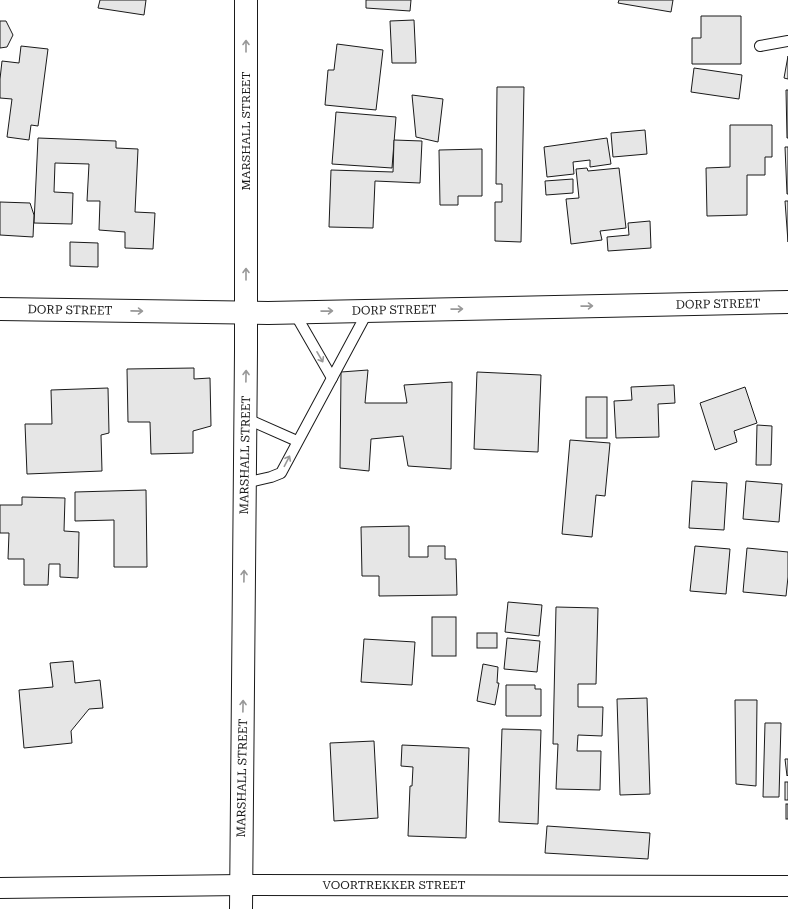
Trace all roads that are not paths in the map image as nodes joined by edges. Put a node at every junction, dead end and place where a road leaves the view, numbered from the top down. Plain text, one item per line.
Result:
1 (246, 0) edge
2 (788, 41) edge
3 (760, 46) dead end
4 (788, 302) edge
5 (0, 309) edge
6 (368, 311) junction
7 (294, 312) junction
8 (246, 313) junction
9 (332, 378) junction
10 (245, 418) junction
11 (297, 441) junction
12 (245, 483) junction
13 (241, 885) junction
14 (788, 886) edge
15 (0, 888) edge
16 (241, 909) edge

8 -> 1 street, MARSHALL STREET
2 - 3 lane
6 -> 4 street, DORP STREET
5 -> 8 street, DORP STREET
7 -> 6 street, DORP STREET
6 - 9 lane
7 - 8 street, DORP STREET
7 -> 9 lane
10 -> 8 street, MARSHALL STREET
9 - 11 lane
10 - 11 lane
10 - 12 street, MARSHALL STREET
12 -> 11 lane
13 -> 12 street, MARSHALL STREET
13 - 14 street, VOORTREKKER STREET
13 - 15 street, VOORTREKKER STREET
13 - 16 street, MARSHALL STREET

